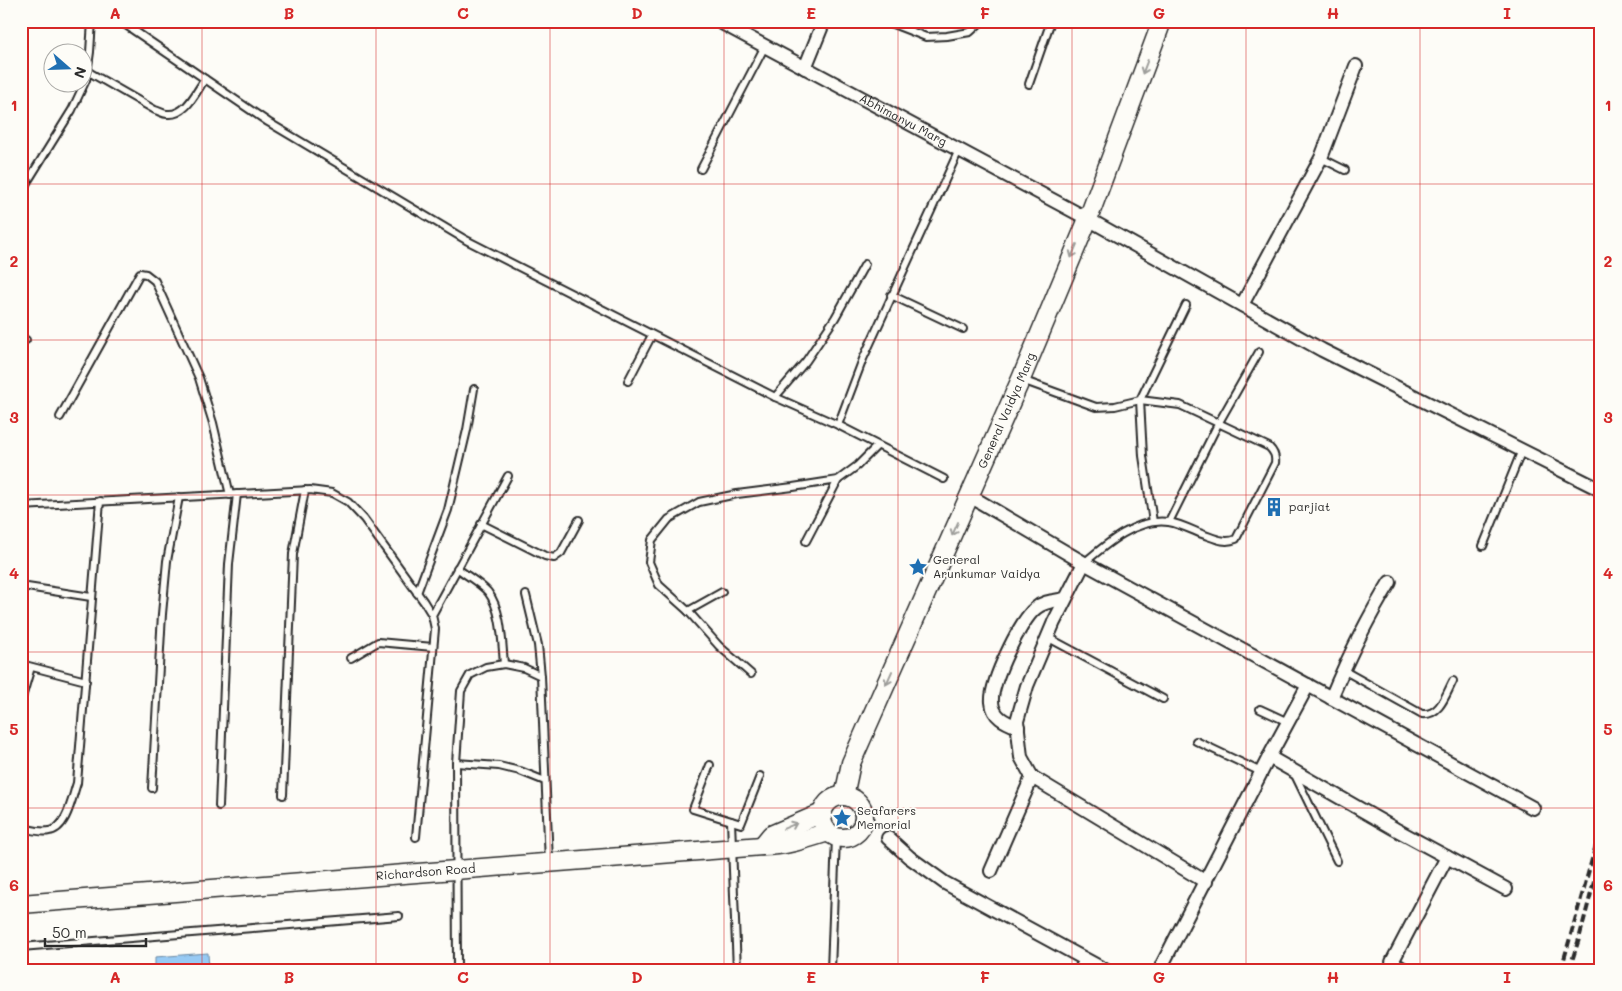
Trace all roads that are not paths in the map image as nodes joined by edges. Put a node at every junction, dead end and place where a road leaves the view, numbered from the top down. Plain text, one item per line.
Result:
1 (92, 21) edge
2 (120, 21) edge
3 (718, 21) edge
4 (824, 21) edge
5 (885, 21) edge
6 (982, 21) edge
7 (1051, 21) edge
8 (1162, 21) edge
9 (91, 42) edge
10 (765, 46) junction
11 (1356, 66) dead end
12 (805, 68) junction
13 (92, 74) edge
14 (205, 79) junction
15 (1029, 84) dead end
16 (80, 92) edge
17 (959, 150) junction
18 (1321, 158) junction
19 (701, 169) dead end
20 (1345, 170) dead end
21 (21, 192) edge
22 (1088, 219) junction
23 (865, 264) dead end
24 (891, 295) junction
25 (1242, 305) junction
26 (1186, 306) dead end
27 (963, 329) dead end
28 (652, 334) junction
29 (1259, 352) dead end
30 (1021, 379) junction
31 (628, 381) dead end
32 (474, 388) dead end
33 (775, 397) junction
34 (1140, 400) junction
35 (60, 417) dead end
36 (1218, 424) junction
37 (838, 425) junction
38 (877, 446) junction
39 (1522, 450) junction
40 (508, 476) dead end
41 (944, 479) dead end
42 (838, 480) junction
43 (1599, 488) dead end
44 (305, 490) junction
45 (233, 495) junction
46 (970, 496) junction
47 (179, 497) junction
48 (100, 501) junction
49 (21, 506) edge
50 (578, 520) dead end
51 (1153, 522) junction
52 (1169, 522) junction
53 (481, 524) junction
54 (806, 541) dead end
55 (1483, 546) dead end
56 (1084, 563) junction
57 (457, 568) junction
58 (1390, 582) dead end
59 (21, 586) edge
60 (722, 592) dead end
61 (417, 593) junction
62 (526, 595) dead end
63 (91, 597) junction
64 (1065, 599) junction
65 (688, 611) junction
66 (432, 614) junction
67 (1047, 637) junction
68 (433, 647) junction
69 (351, 658) dead end
70 (21, 664) edge
71 (504, 664) junction
72 (31, 668) junction
73 (1343, 670) junction
74 (751, 674) dead end
75 (541, 676) junction
76 (86, 681) junction
77 (1453, 681) dead end
78 (1308, 685) junction
79 (1331, 698) junction
80 (1163, 699) dead end
81 (21, 701) edge
82 (1260, 709) dead end
83 (1288, 722) junction
84 (1018, 727) junction
85 (1196, 741) dead end
86 (1269, 757) junction
87 (456, 763) junction
88 (710, 766) dead end
89 (1293, 771) junction
90 (1261, 772) junction
91 (760, 776) dead end
92 (1032, 777) junction
93 (546, 781) junction
94 (152, 788) dead end
95 (283, 795) dead end
96 (844, 796) junction
97 (218, 806) dead end
98 (1533, 808) dead end
99 (822, 813) junction
100 (731, 821) junction
101 (21, 828) edge
102 (832, 835) junction
103 (416, 837) dead end
104 (888, 838) dead end
105 (762, 846) junction
106 (732, 849) junction
107 (1447, 857) junction
108 (1337, 861) dead end
109 (549, 863) junction
110 (458, 870) junction
111 (991, 871) dead end
112 (1206, 882) junction
113 (1506, 889) dead end
114 (21, 904) edge
115 (399, 916) dead end
116 (21, 946) edge
117 (1084, 958) junction
118 (1162, 965) dead end
119 (457, 970) edge
120 (737, 970) edge
121 (831, 970) edge
122 (1077, 970) edge
123 (1105, 970) edge
124 (1406, 970) edge

1 - 9 lane
2 - 14 lane
3 - 10 street, Abhimanyu Marg
4 - 12 street
5 - 6 lane
7 - 15 lane
8 -> 22 street, General Vaidya Marg
10 - 12 street, Abhimanyu Marg
10 - 19 lane
11 - 18 street
12 - 17 street, Abhimanyu Marg
13 - 14 lane
14 - 28 lane
16 - 21 lane
17 - 22 street, Abhimanyu Marg
17 - 24 lane
18 - 20 lane
18 - 25 street
22 - 25 street, Abhimanyu Marg
22 -> 30 street, General Vaidya Marg
23 - 33 lane
24 - 27 lane
24 - 37 lane
25 - 39 street, Abhimanyu Marg
26 - 34 lane
28 - 31 lane
28 - 33 lane
29 - 36 lane
30 - 34 lane
30 - 46 street, General Vaidya Marg
32 - 61 lane
33 - 37 lane
34 - 36 lane
34 - 51 lane
35 - 45 lane
36 - 52 lane
36 - 52 lane
37 - 38 lane
38 - 41 lane
38 - 42 lane
39 - 43 street, Abhimanyu Marg
39 - 55 lane
40 - 53 lane
42 - 54 lane
42 - 65 lane
44 - 45 lane
44 - 61 lane
44 - 95 lane
45 - 47 lane
45 - 97 lane
46 - 56 street
46 -> 96 street, General Vaidya Marg
47 - 48 lane
47 - 94 lane
48 - 49 lane
48 - 63 lane
50 - 53 lane
51 - 52 lane
51 - 56 lane
53 - 57 lane
56 - 64 street
56 - 78 street
57 - 66 lane
57 - 71 lane
58 - 73 street
59 - 63 lane
60 - 65 lane
61 - 66 lane
62 - 75 lane
63 - 76 lane
64 - 67 street
64 - 84 street
65 - 74 lane
66 - 68 lane
67 - 80 lane
67 - 84 street
68 - 69 lane
68 - 103 lane
70 - 72 lane
71 - 75 lane
71 - 87 lane
72 - 76 lane
72 - 81 lane
73 - 77 lane
73 - 79 street
75 - 93 lane
76 - 101 lane
78 - 79 street
78 - 83 street
79 - 98 street
82 - 83 lane
83 - 86 street
84 - 92 street
85 - 90 lane
86 - 89 street
86 - 90 street
87 - 93 lane
87 - 110 lane
88 - 100 lane
89 - 107 street
89 - 108 lane
90 - 112 street
91 - 100 lane
92 - 111 street
92 - 112 street
93 - 109 lane
96 - 99 street
96 - 102 street
99 - 102 street
105 -> 99 street
100 - 106 lane
102 - 105 street, Richardson Road
102 - 121 lane
104 - 117 street
105 - 106 street, Richardson Road
106 - 109 street, Richardson Road
106 - 120 lane
107 - 113 street
107 - 124 street
109 - 110 street, Richardson Road
110 - 114 street, Richardson Road
110 - 119 lane
112 - 118 street
115 - 116 lane
117 - 122 lane
117 - 123 street

